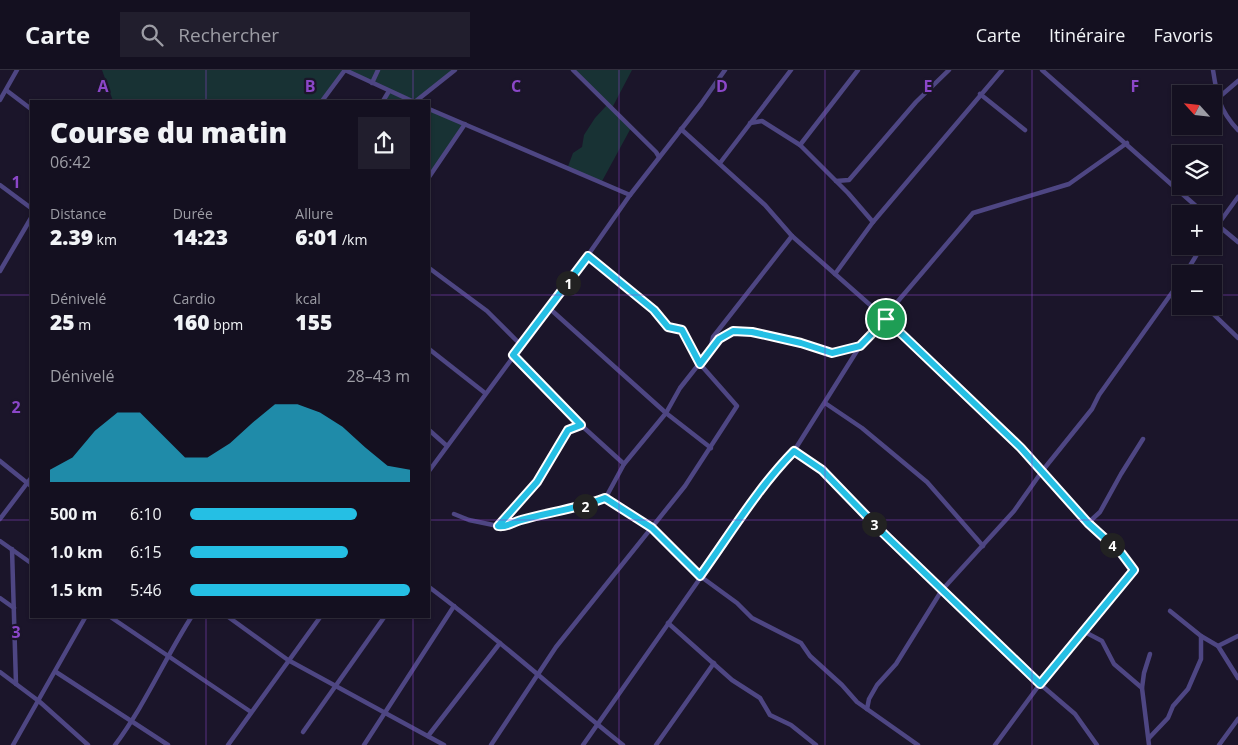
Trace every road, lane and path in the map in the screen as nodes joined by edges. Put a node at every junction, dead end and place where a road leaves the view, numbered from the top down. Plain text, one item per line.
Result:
1 (17, 70) edge
2 (345, 70) edge
3 (378, 70) edge
4 (455, 70) edge
5 (573, 70) edge
6 (725, 70) edge
7 (791, 70) edge
8 (858, 70) edge
9 (949, 70) edge
10 (1002, 70) edge
11 (1042, 70) edge
12 (1213, 70) edge
13 (1238, 81) edge
14 (372, 83) junction
15 (1215, 85) edge
16 (6, 90) junction
17 (389, 91) junction
18 (1, 94) edge
19 (980, 94) junction
20 (1222, 95) edge
21 (0, 100) edge
22 (323, 100) edge
23 (384, 100) edge
24 (410, 100) edge
25 (417, 100) edge
26 (30, 108) edge
27 (430, 109) edge
28 (1222, 109) edge
29 (750, 123) junction
30 (465, 124) junction
31 (681, 129) junction
32 (1025, 130) dead end
33 (1238, 130) edge
34 (1127, 143) junction
35 (800, 145) junction
36 (658, 157) junction
37 (720, 164) junction
38 (430, 176) edge
39 (836, 181) junction
40 (0, 185) edge
41 (630, 195) junction
42 (1238, 197) edge
43 (1195, 205) edge
44 (30, 207) edge
45 (1222, 216) edge
46 (30, 220) edge
47 (873, 222) junction
48 (1222, 228) edge
49 (792, 236) junction
50 (1238, 242) edge
51 (588, 256) junction
52 (430, 269) edge
53 (0, 271) edge
54 (835, 274) junction
55 (1172, 295) edge
56 (549, 308) junction
57 (1214, 315) edge
58 (886, 319) junction
59 (1238, 338) edge
60 (521, 344) junction
61 (860, 346) junction
62 (430, 350) edge
63 (710, 350) junction
64 (513, 355) junction
65 (700, 364) junction
66 (485, 393) junction
67 (825, 403) junction
68 (666, 413) junction
69 (581, 425) junction
70 (430, 431) edge
71 (1143, 439) dead end
72 (447, 446) junction
73 (711, 448) junction
74 (794, 451) junction
75 (0, 461) edge
76 (624, 464) junction
77 (430, 470) edge
78 (1043, 470) junction
79 (29, 484) edge
80 (605, 498) junction
81 (454, 514) dead end
82 (0, 520) edge
83 (1088, 523) junction
84 (498, 526) junction
85 (652, 528) junction
86 (0, 541) edge
87 (983, 546) junction
88 (12, 550) junction
89 (30, 562) edge
90 (700, 576) junction
91 (430, 588) edge
92 (942, 590) junction
93 (0, 598) edge
94 (454, 606) junction
95 (14, 608) junction
96 (1170, 611) dead end
97 (85, 618) edge
98 (112, 618) edge
99 (191, 618) edge
100 (230, 618) edge
101 (320, 618) edge
102 (384, 618) edge
103 (668, 623) junction
104 (1083, 631) junction
105 (1201, 636) junction
106 (1238, 636) edge
107 (500, 643) junction
108 (1218, 646) junction
109 (1150, 654) dead end
110 (167, 655) junction
111 (288, 660) junction
112 (714, 663) junction
113 (0, 672) edge
114 (56, 672) junction
115 (538, 676) junction
116 (1238, 678) edge
117 (16, 684) junction
118 (1040, 684) junction
119 (334, 685) junction
120 (1142, 688) junction
121 (40, 702) junction
122 (867, 709) junction
123 (251, 712) junction
124 (384, 712) junction
125 (1238, 719) edge
126 (132, 723) junction
127 (598, 725) junction
128 (303, 732) dead end
129 (428, 736) junction
130 (1149, 738) junction
131 (13, 745) edge
132 (88, 745) edge
133 (115, 745) edge
134 (168, 745) edge
135 (228, 745) edge
136 (364, 745) edge
137 (444, 745) edge
138 (491, 745) edge
139 (583, 745) edge
140 (623, 745) edge
141 (656, 745) edge
142 (816, 745) edge
143 (918, 745) edge
144 (994, 745) edge
145 (1097, 745) edge
146 (1149, 745) edge
147 (1219, 745) edge

1 - 16 street
2 - 14 street
2 - 22 street
3 - 14 street
4 - 25 street
5 - 36 street
6 - 31 street
7 - 29 street
8 - 35 street
9 - 39 street
10 - 19 street
11 - 34 street
12 - 15 street
13 - 20 street
14 - 17 street
16 - 18 street
16 - 26 street
17 - 23 street
17 - 24 street
18 - 21 street
19 - 32 street
19 - 47 street
27 - 30 street
28 - 33 street
29 - 35 street
29 - 37 street
30 - 38 street
30 - 41 street
31 - 36 street
31 - 37 street
34 - 43 street
34 - 58 street
35 - 39 street
36 - 41 street
37 - 49 street
39 - 47 street
40 - 44 street
41 - 51 street
42 - 45 street
46 - 53 street
47 - 54 street
48 - 50 street
49 - 54 street
49 - 63 street
51 - 56 street
51 - 65 street
52 - 60 street
54 - 58 street
55 - 78 street
56 - 60 street
56 - 68 street
57 - 59 street
58 - 61 street
58 - 78 street
60 - 64 street
61 - 63 street
61 - 67 street
62 - 66 street
63 - 65 street
64 - 66 street
64 - 69 street
65 - 68 street
65 - 73 street
66 - 72 street
67 - 74 street
67 - 87 street
68 - 73 street
68 - 76 street
69 - 76 street
69 - 84 street
70 - 72 street
71 - 83 street
72 - 77 street
73 - 85 street
74 - 90 street
74 - 92 street
75 - 79 street
76 - 80 street
78 - 83 street
78 - 87 street
79 - 82 street
80 - 84 street
80 - 85 street
81 - 84 street
83 - 104 street
85 - 90 street
85 - 115 street
86 - 88 street
87 - 92 street
88 - 89 street
88 - 95 street
90 - 103 street
90 - 122 street
91 - 94 street
92 - 118 street
92 - 122 street
93 - 95 street
94 - 107 street
94 - 124 street
95 - 117 street
96 - 105 street
97 - 114 street
98 - 110 street
99 - 110 street
100 - 111 street
101 - 111 street
102 - 119 street
103 - 112 street
103 - 127 street
104 - 118 street
104 - 120 street
105 - 108 street
105 - 130 street
106 - 108 street
107 - 115 street
107 - 129 street
108 - 116 street
109 - 120 street
110 - 123 street
110 - 126 street
111 - 119 street
111 - 123 street
112 - 141 street
112 - 142 street
113 - 117 street
114 - 121 street
114 - 126 street
115 - 127 street
115 - 138 street
117 - 121 street
118 - 144 street
118 - 145 street
119 - 124 street
119 - 128 street
120 - 130 street
121 - 131 street
121 - 132 street
122 - 143 street
123 - 135 street
124 - 129 street
124 - 136 street
125 - 147 street
126 - 133 street
126 - 134 street
127 - 139 street
127 - 140 street
129 - 137 street
130 - 146 street

